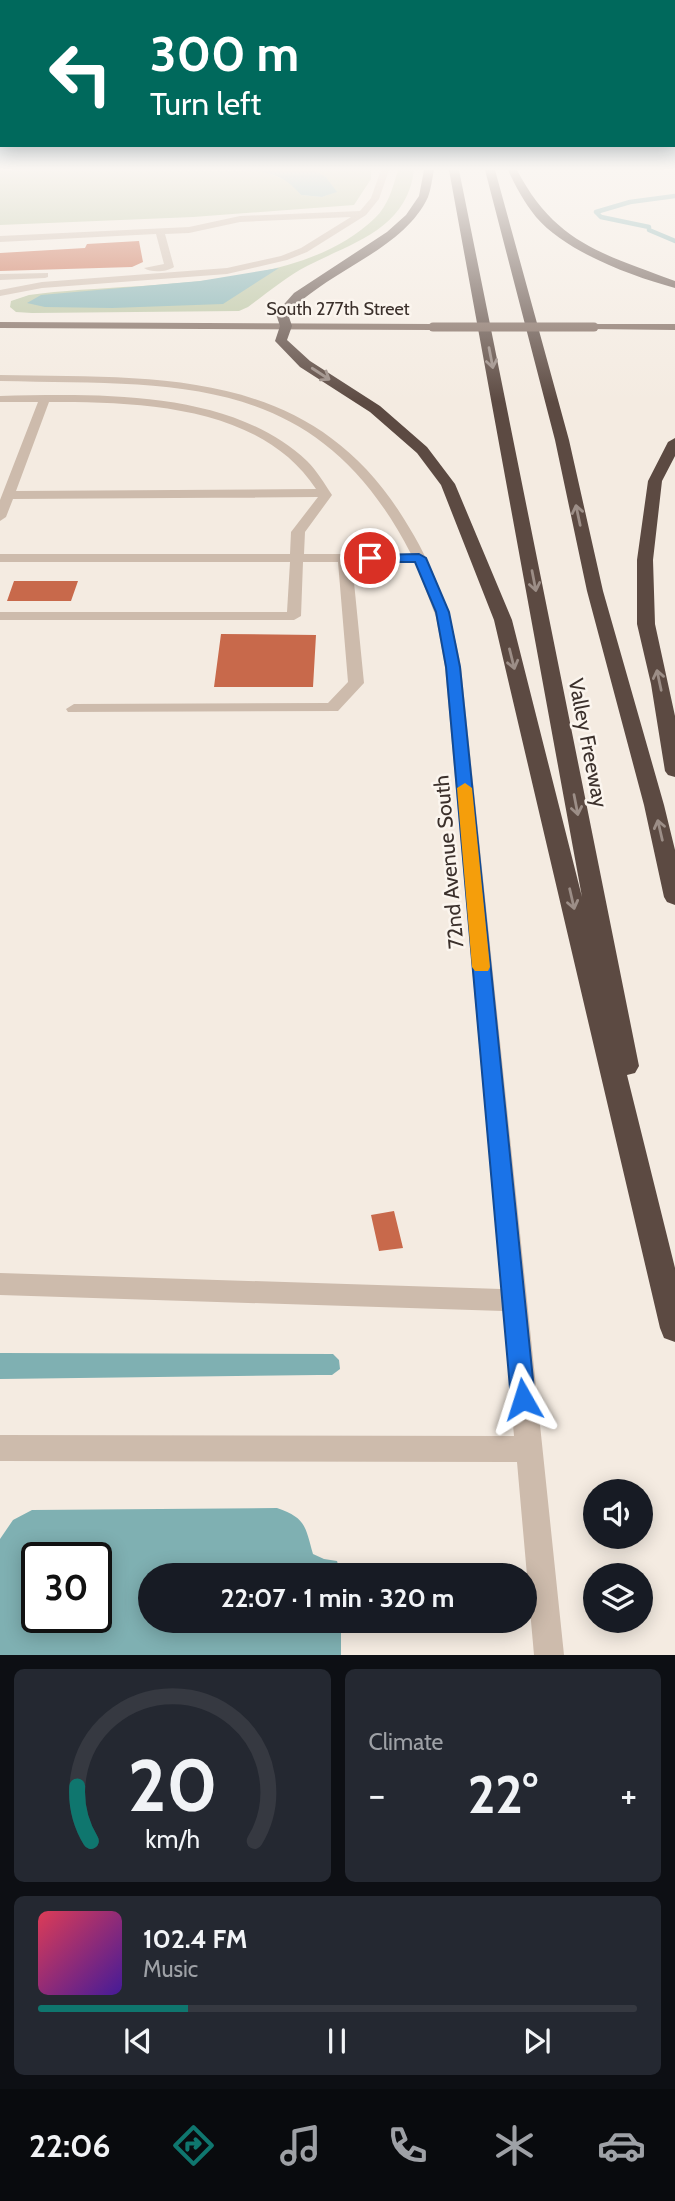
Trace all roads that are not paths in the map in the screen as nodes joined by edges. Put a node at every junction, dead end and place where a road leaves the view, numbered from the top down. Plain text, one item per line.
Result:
1 (164, 247) edge
2 (308, 247) edge
3 (371, 247) edge
4 (469, 247) edge
5 (511, 247) edge
6 (583, 247) edge
7 (0, 277) edge
8 (89, 277) junction
9 (675, 285) edge
10 (0, 293) edge
11 (0, 325) edge
12 (286, 326) junction
13 (675, 327) edge
14 (0, 377) edge
15 (0, 398) edge
16 (45, 398) junction
17 (675, 442) edge
18 (324, 493) junction
19 (10, 495) junction
20 (0, 517) edge
21 (0, 558) edge
22 (419, 558) junction
23 (296, 559) junction
24 (345, 559) junction
25 (0, 616) edge
26 (74, 709) dead end
27 (675, 771) edge
28 (675, 897) edge
29 (0, 1284) edge
30 (513, 1300) junction
31 (675, 1327) edge
32 (0, 1448) edge
33 (528, 1449) junction
34 (549, 1655) edge

1 - 8 street
2 - 8 street
3 - 12 highway
4 -> 31 highway, Valley Freeway
28 -> 5 highway, Valley Freeway
6 - 9 highway
7 - 8 street
8 - 10 street
11 - 12 main road, South 277th Street
12 - 13 main road, South 277th Street, bridge
12 -> 31 highway
14 - 22 street, 72nd Avenue South
15 - 16 street
16 - 18 street
16 - 19 street
27 -> 17 highway
18 - 19 street
18 - 23 street
19 - 20 street
21 - 23 street
22 - 24 street
22 - 30 street, 72nd Avenue South
23 - 24 street
23 - 25 street
24 - 26 street
29 - 30 street
30 - 33 street, 72nd Avenue South
32 - 33 street
33 - 34 street, 72nd Avenue South

